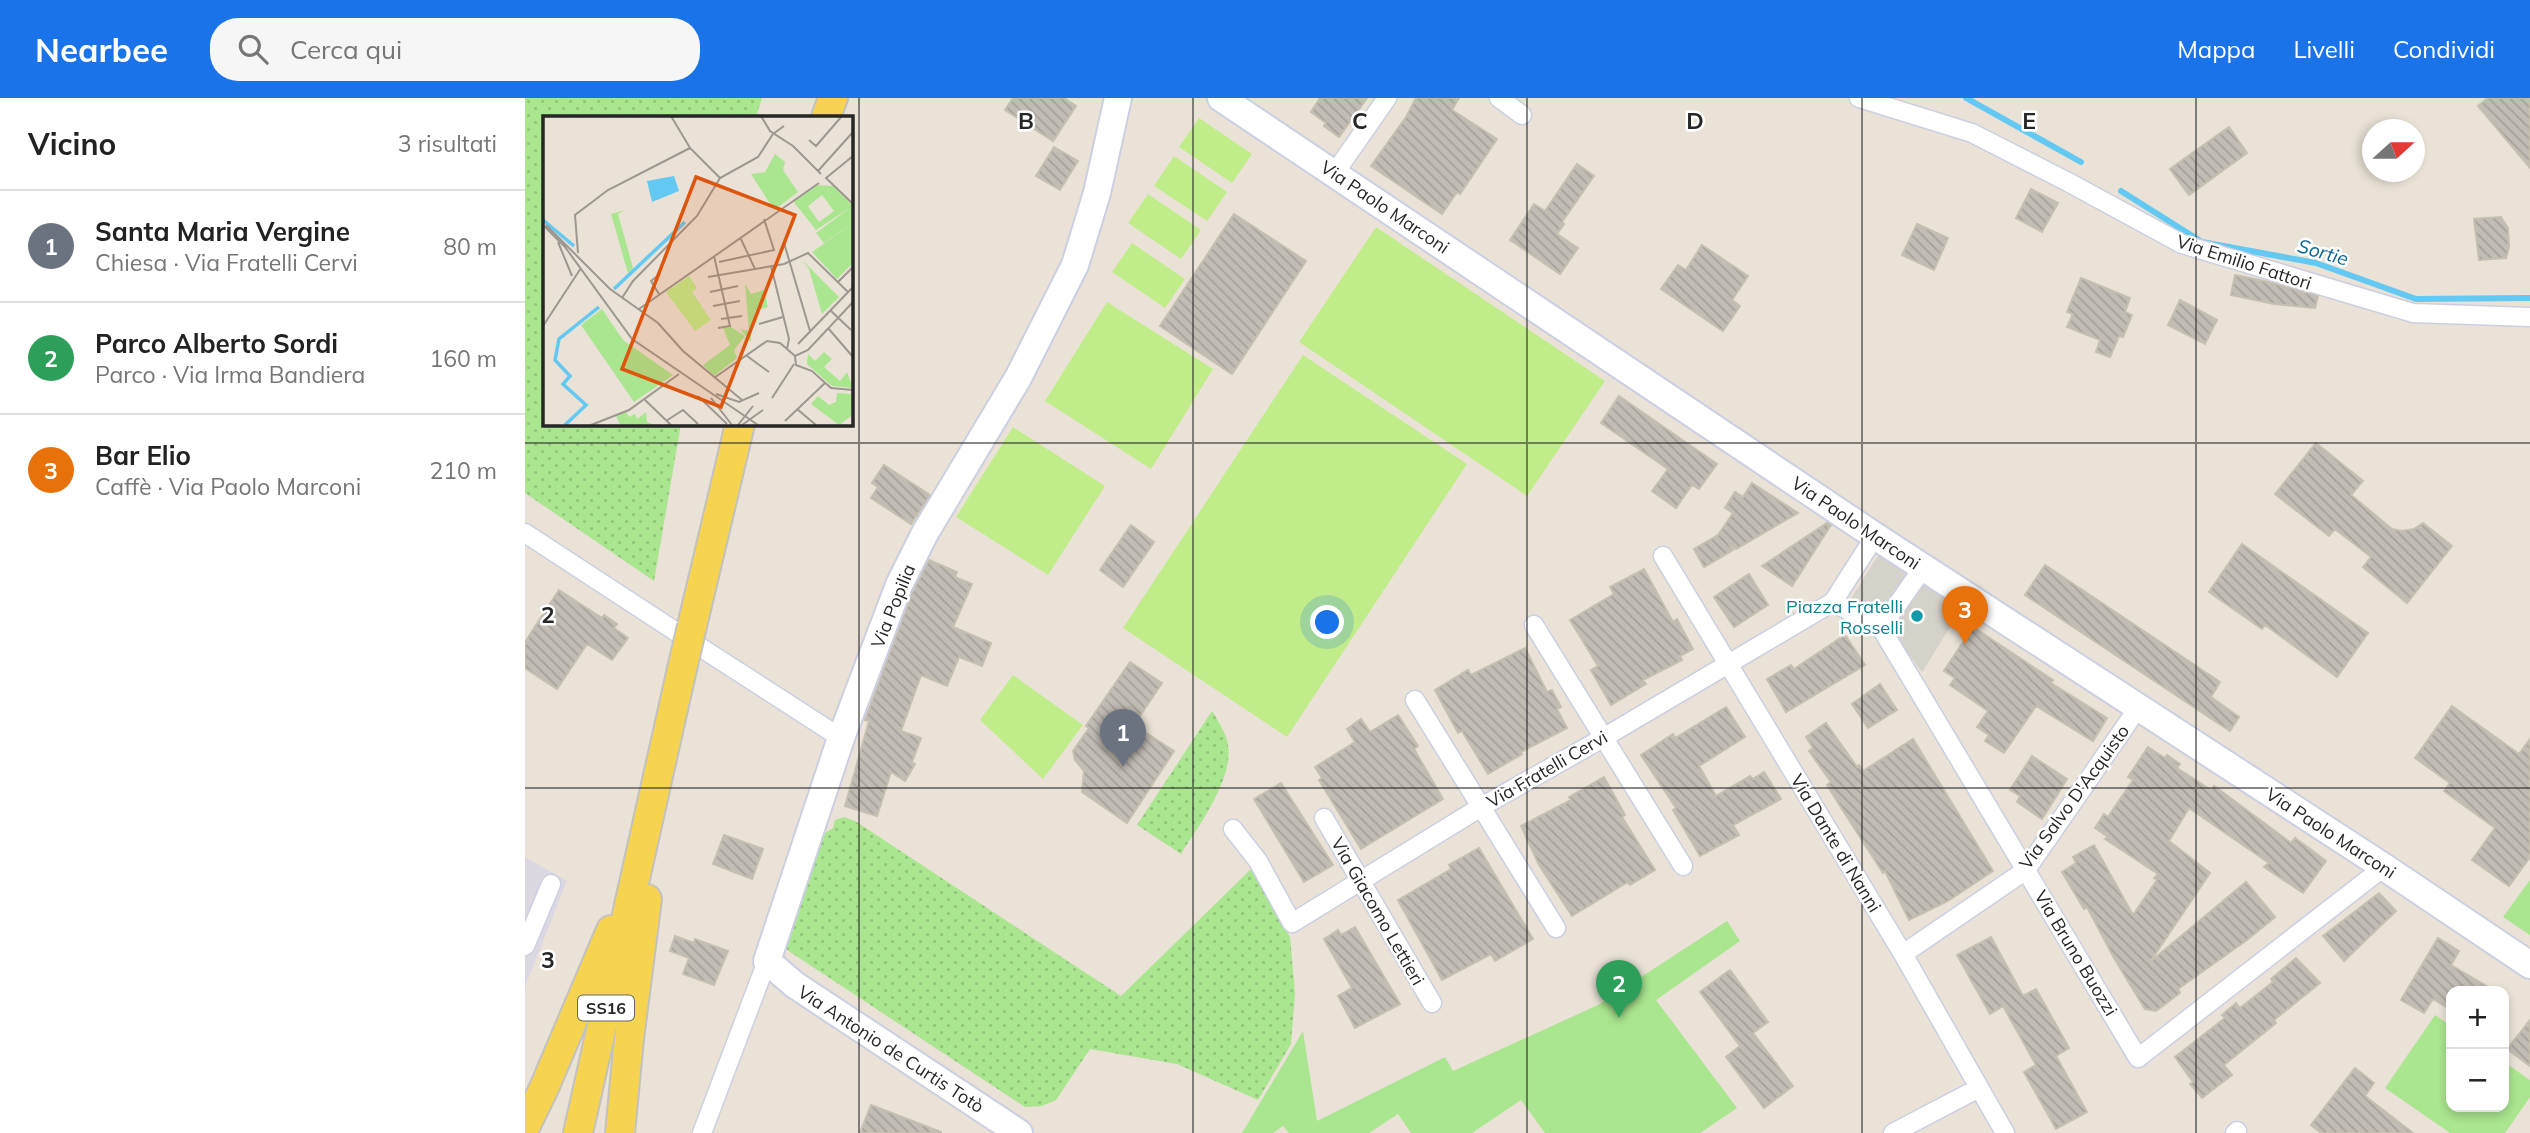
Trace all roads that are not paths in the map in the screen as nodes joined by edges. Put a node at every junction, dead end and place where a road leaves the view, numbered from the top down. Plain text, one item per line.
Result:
1 (833, 98) edge
2 (1118, 98) edge
3 (1221, 98) edge
4 (1387, 98) edge
5 (1499, 98) edge
6 (1859, 98) edge
7 (1522, 115) dead end
8 (826, 116) edge
9 (1334, 174) junction
10 (2530, 317) edge
11 (740, 425) edge
12 (525, 533) edge
13 (1875, 536) junction
14 (1663, 556) dead end
15 (1923, 568) junction
16 (1833, 602) junction
17 (1534, 625) dead end
18 (1881, 628) junction
19 (690, 635) junction
20 (1727, 663) junction
21 (1415, 700) dead end
22 (2138, 708) junction
23 (841, 738) junction
24 (1603, 738) junction
25 (658, 771) junction
26 (1481, 807) junction
27 (1324, 818) dead end
28 (1233, 829) dead end
29 (1683, 866) dead end
30 (2384, 867) junction
31 (2026, 870) junction
32 (1362, 881) junction
33 (551, 884) dead end
34 (634, 884) junction
35 (1556, 928) dead end
36 (525, 946) edge
37 (1903, 954) junction
38 (767, 961) junction
39 (2530, 965) edge
40 (1432, 1003) dead end
41 (1979, 1088) junction
42 (525, 1127) edge
43 (578, 1133) edge
44 (620, 1133) edge
45 (702, 1133) edge
46 (1019, 1133) edge
47 (1893, 1133) edge
48 (2005, 1133) edge

1 - 8 main road
2 - 23 street, Via Popilia
3 - 9 street, Via Paolo Marconi
4 - 9 street
5 - 7 street
6 - 10 street, Via Emilio Fattori
9 - 13 street, Via Paolo Marconi
11 - 19 main road, SS16
12 - 19 street
13 - 15 street, Via Paolo Marconi
13 - 16 street, Via Fratelli Cervi
14 - 20 street, Via Dante di Nanni
15 - 18 street
15 - 22 street, Via Paolo Marconi
16 - 18 street
16 - 20 street, Via Fratelli Cervi
17 - 24 street
18 - 31 street, Via Bruno Buozzi
19 - 23 street
19 - 25 main road, SS16, bridge
20 - 24 street, Via Fratelli Cervi
20 - 37 street, Via Dante di Nanni
21 - 26 street
22 - 30 street, Via Paolo Marconi
22 - 31 street, Via Salvo D'Acquisto
23 - 38 street, Via Popilia
24 - 26 street, Via Fratelli Cervi
24 - 29 street
25 - 34 main road, SS16
25 - 44 main road
26 - 32 street, Via Fratelli Cervi
26 - 35 street
27 - 32 street, Via Giacomo Lettieri
28 - 32 street, Via Fratelli Cervi
30 - 31 street, Via Bruno Buozzi
30 - 39 street, Via Paolo Marconi
31 - 37 street, Via Salvo D'Acquisto
32 - 40 street, Via Giacomo Lettieri
33 - 36 street
34 - 42 main road
34 - 43 main road, SS16
37 - 41 street, Via Dante di Nanni
38 - 45 street, Via Popilia
38 - 46 street, Via Antonio de Curtis Totò
41 - 47 street
41 - 48 street, Via Dante di Nanni

